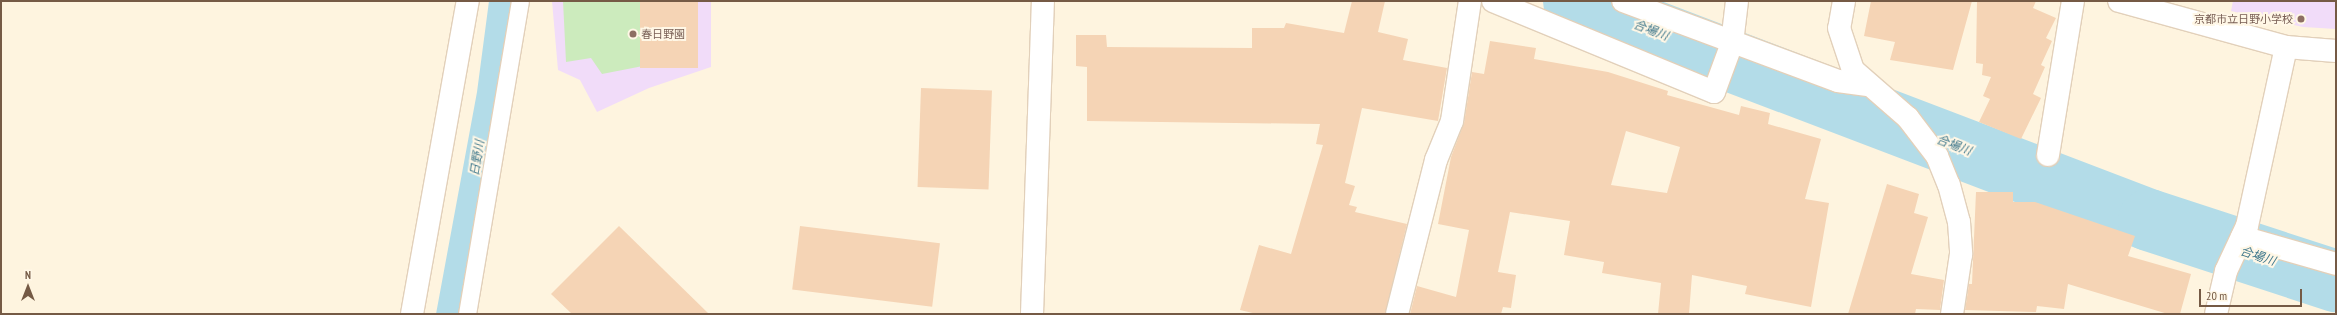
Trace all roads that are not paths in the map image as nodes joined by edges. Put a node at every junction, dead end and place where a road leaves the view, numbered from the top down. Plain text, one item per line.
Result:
1 (468, 1) edge
2 (520, 1) edge
3 (1043, 1) edge
4 (1470, 1) edge
5 (1493, 1) edge
6 (1623, 1) edge
7 (1737, 1) edge
8 (1844, 1) edge
9 (2073, 1) edge
10 (2119, 1) edge
11 (2286, 47) junction
12 (2336, 52) edge
13 (1728, 54) junction
14 (1868, 86) junction
15 (2048, 155) dead end
16 (2237, 247) junction
17 (2336, 264) edge
18 (412, 314) edge
19 (467, 314) edge
20 (1032, 314) edge
21 (1397, 314) edge
22 (1952, 314) edge
23 (2216, 314) edge

1 - 18 street
2 - 19 lane
3 - 20 street
4 - 21 street
5 - 13 street
6 - 13 street
7 - 13 street
8 - 14 street
9 - 15 street
10 - 11 street
11 - 12 street
11 - 16 street
13 - 14 street
14 - 22 street
16 - 17 street
16 - 23 street

